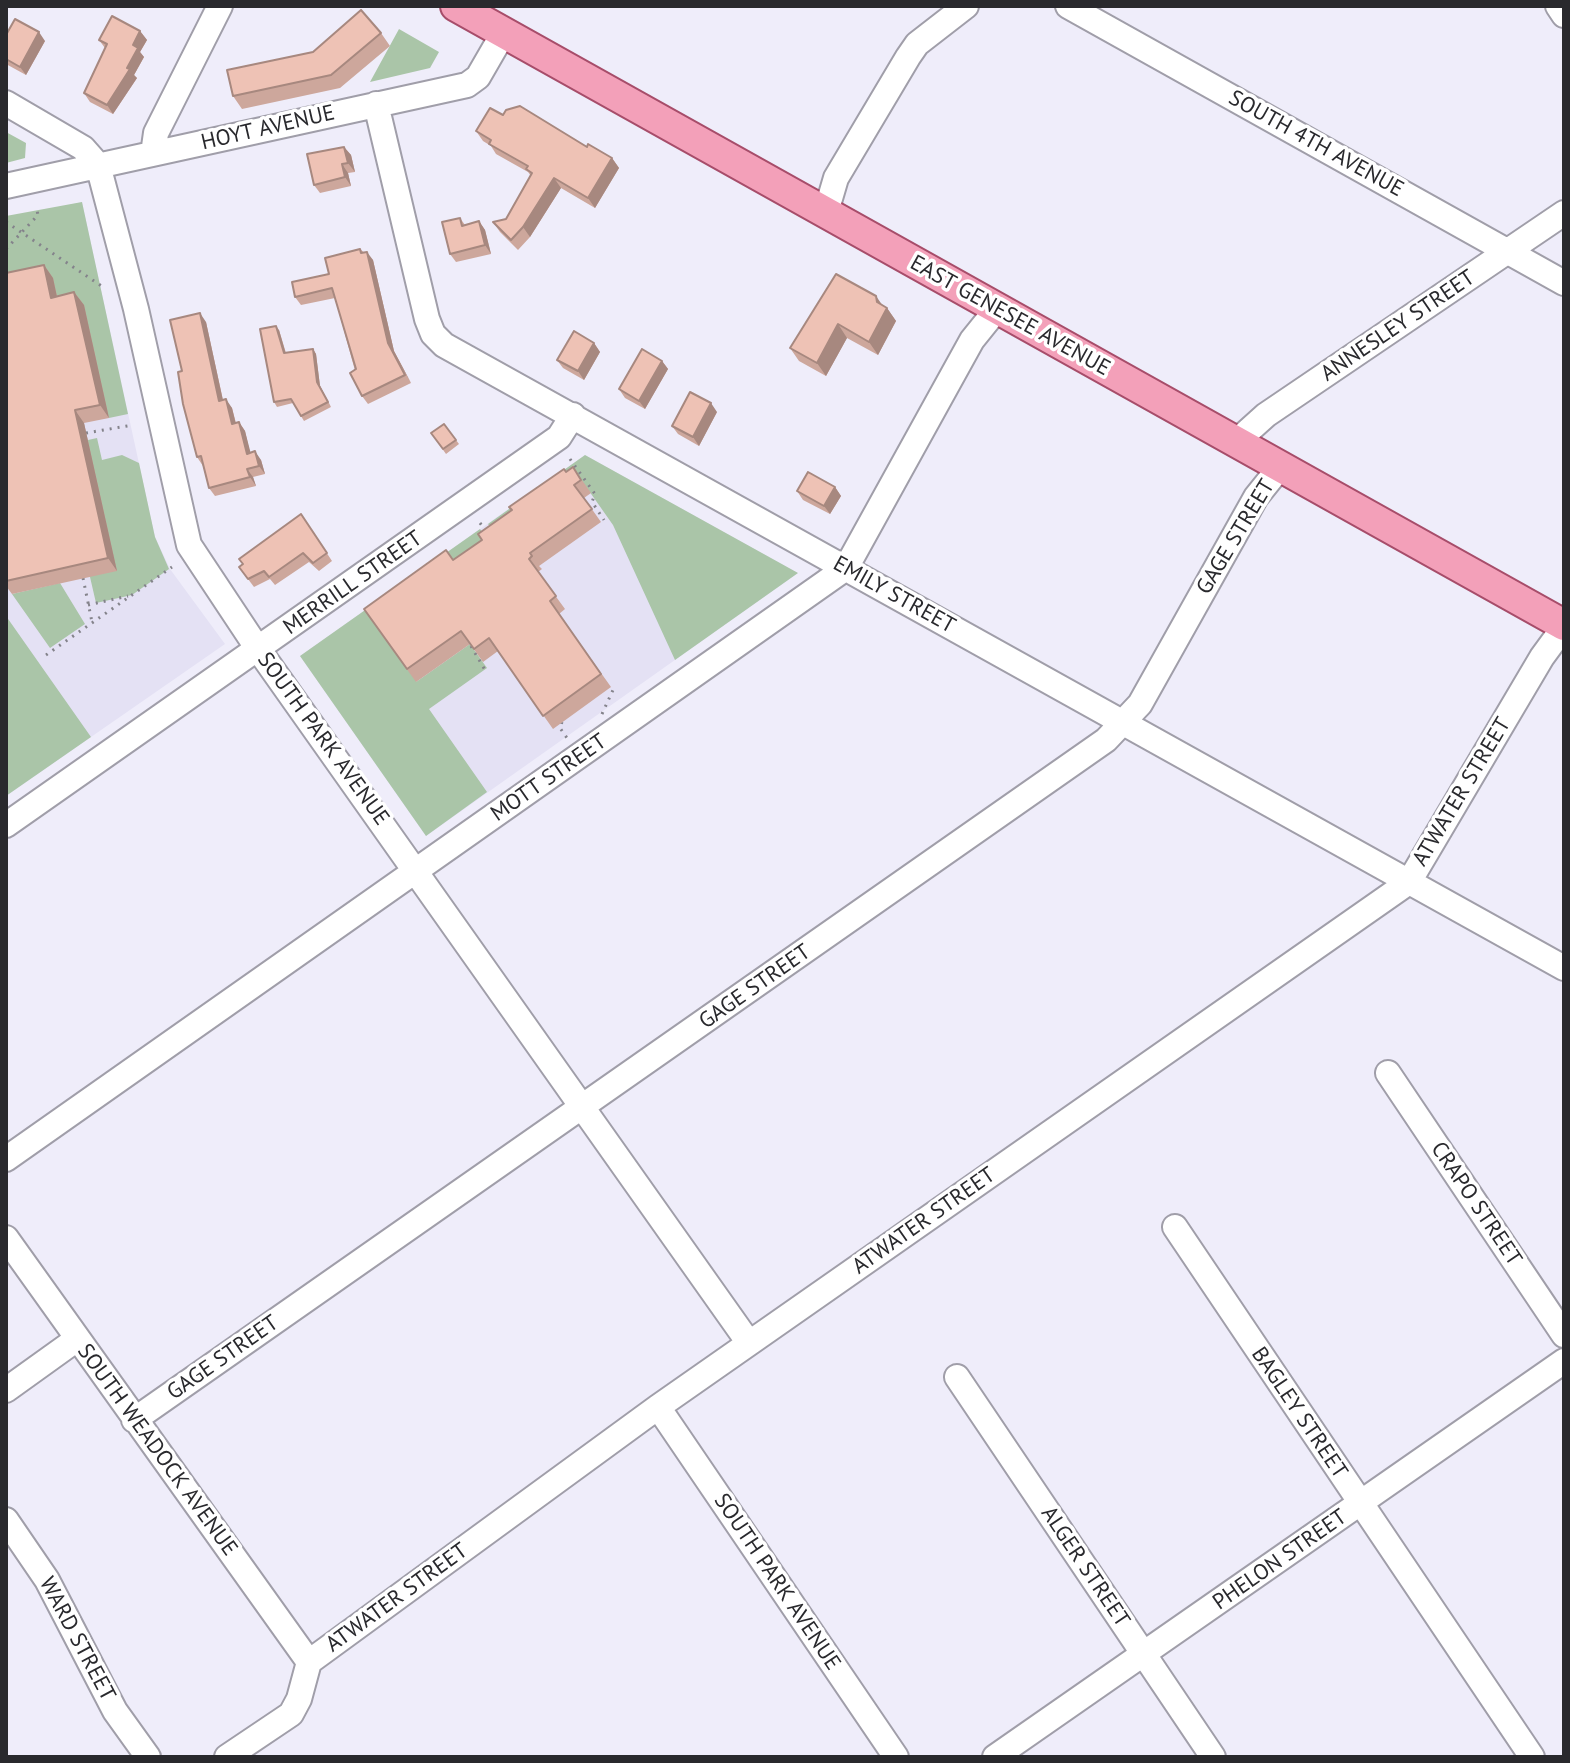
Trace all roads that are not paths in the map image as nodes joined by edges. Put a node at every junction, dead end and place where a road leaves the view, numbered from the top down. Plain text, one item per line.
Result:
1 (220, 6) edge
2 (456, 6) edge
3 (966, 6) edge
4 (1068, 6) edge
5 (1558, 6) edge
6 (1564, 15) edge
7 (504, 32) junction
8 (6, 103) edge
9 (376, 104) junction
10 (153, 154) junction
11 (98, 165) junction
12 (6, 186) edge
13 (826, 212) junction
14 (1564, 213) edge
15 (1508, 252) junction
16 (1564, 283) edge
17 (997, 309) junction
18 (573, 415) junction
19 (1236, 442) junction
20 (1281, 466) junction
21 (846, 568) junction
22 (1564, 626) edge
23 (258, 649) junction
24 (1126, 723) junction
25 (6, 825) edge
26 (416, 870) junction
27 (1409, 882) junction
28 (1564, 968) edge
29 (1388, 1073) dead end
30 (583, 1107) junction
31 (6, 1159) edge
32 (1175, 1227) dead end
33 (6, 1238) edge
34 (1564, 1335) edge
35 (77, 1339) junction
36 (749, 1343) junction
37 (1564, 1361) edge
38 (957, 1377) dead end
39 (6, 1390) edge
40 (658, 1407) junction
41 (134, 1420) junction
42 (1360, 1504) junction
43 (6, 1520) edge
44 (1144, 1654) junction
45 (309, 1662) junction
46 (148, 1757) edge
47 (227, 1757) edge
48 (896, 1757) edge
49 (995, 1757) edge
50 (1213, 1757) edge
51 (1532, 1757) edge

1 - 10 street
2 - 7 main road, EAST GENESEE AVENUE
3 - 13 street
4 - 15 street, SOUTH 4TH AVENUE
5 - 6 street
7 - 9 street, HOYT AVENUE
7 - 13 main road, EAST GENESEE AVENUE
8 - 11 street
9 - 10 street, HOYT AVENUE
9 - 18 street, EMILY STREET
10 - 11 street, HOYT AVENUE
11 - 12 street, HOYT AVENUE
11 - 23 street, SOUTH PARK AVENUE
13 - 17 main road, EAST GENESEE AVENUE
14 - 15 street, ANNESLEY STREET
15 - 16 street, SOUTH 4TH AVENUE
15 - 19 street, ANNESLEY STREET
17 - 19 main road, EAST GENESEE AVENUE
17 - 21 street, MOTT STREET
18 - 21 street, EMILY STREET
18 - 23 street, MERRILL STREET
19 - 20 main road, EAST GENESEE AVENUE
20 - 22 main road, EAST GENESEE AVENUE
20 - 24 street, GAGE STREET
21 - 24 street, EMILY STREET
21 - 26 street, MOTT STREET
22 - 27 street, ATWATER STREET
23 - 25 street, MERRILL STREET
23 - 26 street, SOUTH PARK AVENUE
24 - 27 street, EMILY STREET
24 - 30 street, GAGE STREET
26 - 30 street, SOUTH PARK AVENUE
26 - 31 street, MOTT STREET
27 - 28 street, EMILY STREET
27 - 36 street, ATWATER STREET
29 - 34 street, CRAPO STREET
30 - 36 street, SOUTH PARK AVENUE
30 - 41 street, GAGE STREET
32 - 42 street, BAGLEY STREET
33 - 35 street, SOUTH WEADOCK AVENUE
35 - 39 street
35 - 41 street, SOUTH WEADOCK AVENUE
36 - 40 street, ATWATER STREET
37 - 42 street, PHELON STREET
38 - 44 street, ALGER STREET
40 - 45 street, ATWATER STREET
40 - 48 street, SOUTH PARK AVENUE
41 - 45 street, SOUTH WEADOCK AVENUE
42 - 44 street, PHELON STREET
42 - 51 street, BAGLEY STREET
43 - 46 street, WARD STREET
44 - 49 street, PHELON STREET
44 - 50 street, ALGER STREET
45 - 47 street, ATWATER STREET

